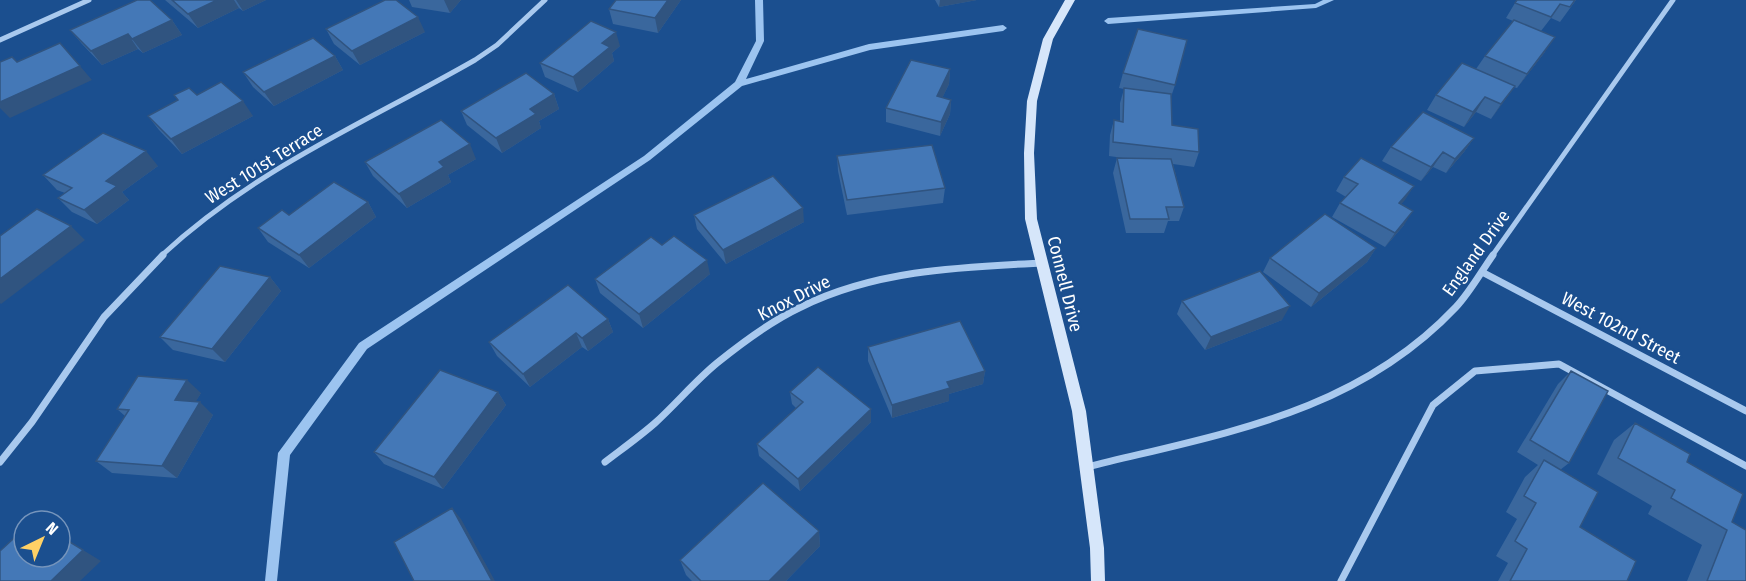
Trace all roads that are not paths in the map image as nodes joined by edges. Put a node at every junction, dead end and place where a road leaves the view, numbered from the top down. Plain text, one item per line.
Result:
1 (89, 0) edge
2 (545, 0) edge
3 (1070, 0) edge
4 (1673, 0) edge
5 (0, 40) edge
6 (1041, 263) junction
7 (1482, 272) junction
8 (1746, 411) edge
9 (0, 462) edge
10 (605, 462) dead end
11 (1746, 466) edge
12 (1087, 467) junction
13 (1098, 581) edge
14 (1341, 581) edge

1 - 5 street
2 - 9 street, West 101st Terrace
3 - 6 street, Connell Drive
4 - 7 street, England Drive
6 - 10 street, Knox Drive
6 - 12 street, Connell Drive
7 - 8 street, West 102nd Street
7 - 12 street, England Drive
11 - 14 street
12 - 13 street, Connell Drive

